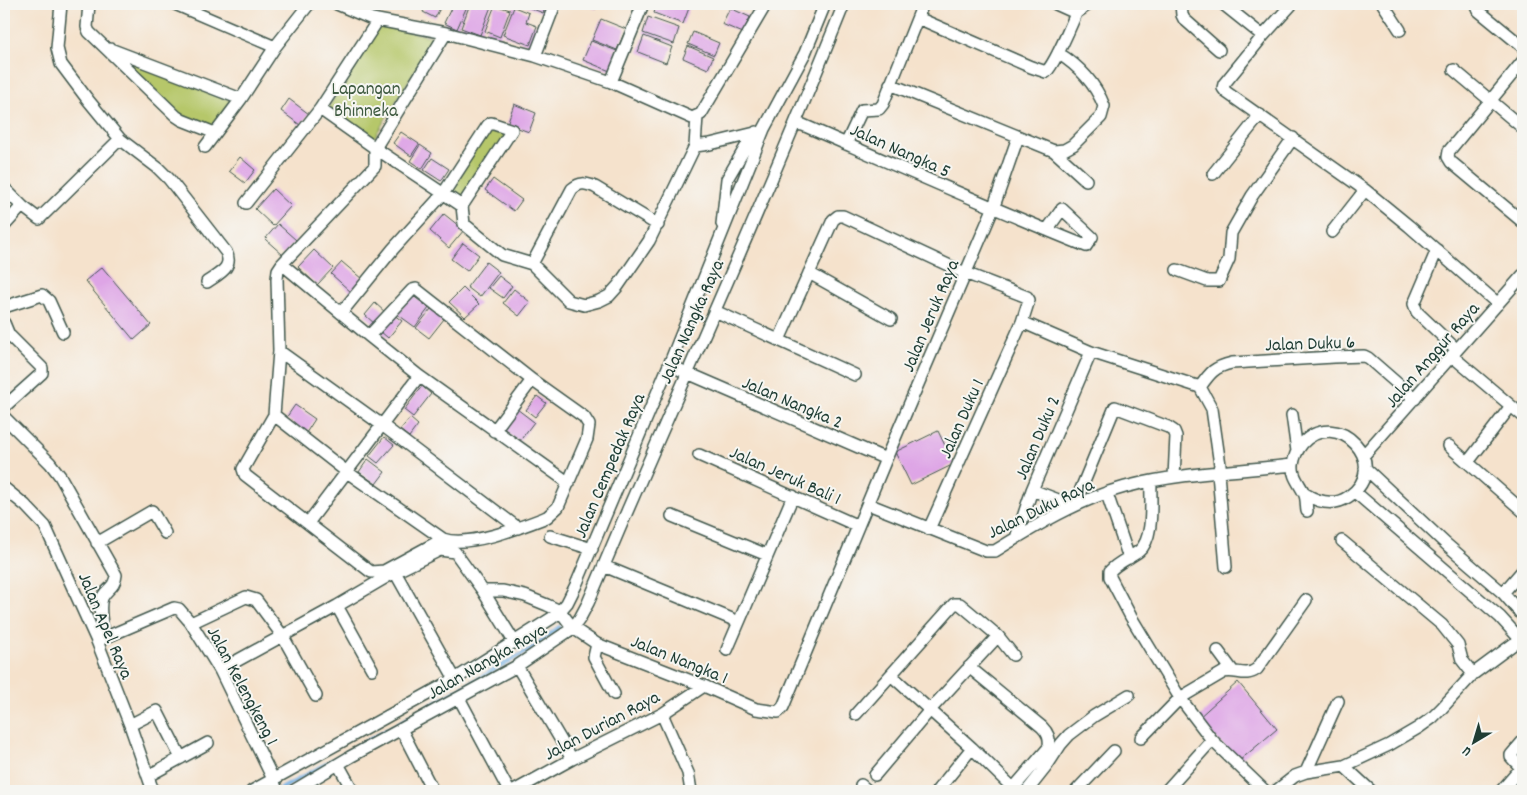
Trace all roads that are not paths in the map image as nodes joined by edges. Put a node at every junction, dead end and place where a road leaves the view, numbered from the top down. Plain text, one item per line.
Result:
1 (61, 4) edge
2 (89, 4) edge
3 (175, 4) edge
4 (309, 4) edge
5 (337, 4) edge
6 (556, 4) edge
7 (643, 4) edge
8 (766, 4) edge
9 (826, 4) edge
10 (844, 4) edge
11 (923, 4) edge
12 (1056, 4) edge
13 (1089, 4) edge
14 (1181, 4) edge
15 (1223, 4) edge
16 (1292, 4) edge
17 (1383, 4) edge
18 (1476, 4) edge
19 (1078, 8) edge
20 (362, 9) edge
21 (918, 18) junction
22 (378, 20) junction
23 (1400, 30) dead end
24 (446, 34) junction
25 (1263, 36) junction
26 (105, 47) junction
27 (275, 47) junction
28 (1523, 47) edge
29 (1219, 50) dead end
30 (805, 53) junction
31 (1058, 53) junction
32 (535, 56) junction
33 (822, 59) junction
34 (1523, 61) edge
35 (1454, 70) dead end
36 (611, 82) junction
37 (890, 84) junction
38 (241, 99) junction
39 (1490, 101) junction
40 (320, 109) junction
41 (1260, 115) junction
42 (697, 116) junction
43 (795, 124) junction
44 (1523, 128) edge
45 (759, 131) junction
46 (215, 133) junction
47 (1018, 137) junction
48 (1293, 138) junction
49 (120, 140) junction
50 (846, 144) junction
51 (695, 146) junction
52 (205, 147) dead end
53 (375, 148) junction
54 (1054, 151) junction
55 (1214, 174) dead end
56 (1086, 180) dead end
57 (4, 188) edge
58 (1365, 190) junction
59 (443, 194) junction
60 (246, 203) dead end
61 (22, 206) junction
62 (462, 206) junction
63 (993, 209) junction
64 (1523, 222) edge
65 (658, 225) junction
66 (4, 226) edge
67 (1047, 230) dead end
68 (1332, 232) dead end
69 (1436, 250) junction
70 (282, 264) junction
71 (532, 264) junction
72 (1177, 270) dead end
73 (809, 273) junction
74 (965, 273) junction
75 (1523, 275) edge
76 (207, 282) dead end
77 (1498, 304) junction
78 (4, 307) edge
79 (715, 311) junction
80 (341, 313) junction
81 (891, 319) dead end
82 (1022, 322) junction
83 (4, 323) edge
84 (62, 332) dead end
85 (368, 336) junction
86 (780, 340) junction
87 (279, 352) junction
88 (1091, 352) junction
89 (1455, 353) junction
90 (669, 365) junction
91 (687, 373) junction
92 (855, 375) dead end
93 (419, 376) junction
94 (532, 380) junction
95 (1200, 387) junction
96 (1415, 399) junction
97 (1511, 406) junction
98 (4, 407) edge
99 (274, 415) junction
100 (1292, 415) dead end
101 (1523, 416) edge
102 (4, 417) edge
103 (382, 425) junction
104 (494, 431) junction
105 (1450, 446) dead end
106 (1297, 451) junction
107 (699, 455) dead end
108 (1363, 456) junction
109 (886, 459) junction
110 (1468, 462) junction
111 (1293, 465) junction
112 (1365, 468) junction
113 (1219, 469) junction
114 (347, 472) junction
115 (1174, 478) junction
116 (1151, 482) junction
117 (569, 483) junction
118 (4, 488) edge
119 (1032, 490) junction
120 (1355, 492) junction
121 (1107, 494) junction
122 (1305, 494) junction
123 (793, 496) junction
124 (868, 504) junction
125 (1074, 506) junction
126 (1307, 511) dead end
127 (1523, 511) edge
128 (672, 516) dead end
129 (308, 523) junction
130 (858, 526) junction
131 (518, 528) junction
132 (929, 529) junction
133 (166, 533) dead end
134 (550, 536) dead end
135 (442, 538) junction
136 (1016, 538) junction
137 (1342, 541) dead end
138 (97, 544) junction
139 (592, 549) junction
140 (767, 555) junction
141 (1129, 558) junction
142 (604, 566) junction
143 (1226, 567) dead end
144 (1523, 570) edge
145 (395, 572) junction
146 (484, 591) junction
147 (1503, 593) junction
148 (1306, 600) dead end
149 (337, 606) junction
150 (560, 611) junction
151 (1523, 616) edge
152 (739, 622) junction
153 (191, 624) junction
154 (573, 628) junction
155 (282, 636) junction
156 (998, 636) junction
157 (1521, 638) edge
158 (101, 640) junction
159 (515, 643) junction
160 (597, 644) junction
161 (727, 650) dead end
162 (1218, 651) dead end
163 (1013, 655) dead end
164 (517, 666) junction
165 (969, 667) junction
166 (372, 669) dead end
167 (220, 670) junction
168 (1232, 670) junction
169 (1473, 674) junction
170 (891, 675) junction
171 (453, 676) junction
172 (704, 686) junction
173 (614, 694) dead end
174 (1129, 695) dead end
175 (316, 696) dead end
176 (459, 698) junction
177 (1180, 698) junction
178 (1338, 700) dead end
179 (930, 710) junction
180 (778, 712) joint
181 (662, 714) junction
182 (856, 714) dead end
183 (130, 725) junction
184 (401, 729) junction
185 (1141, 738) dead end
186 (1212, 740) junction
187 (1523, 741) edge
188 (208, 743) dead end
189 (972, 748) junction
190 (1114, 751) dead end
191 (180, 758) junction
192 (572, 759) junction
193 (338, 764) junction
194 (1344, 766) junction
195 (1522, 769) edge
196 (1306, 772) junction
197 (875, 775) dead end
198 (148, 776) junction
199 (273, 779) junction
200 (690, 790) edge
201 (1014, 790) edge
202 (153, 791) edge
203 (252, 791) edge
204 (277, 791) edge
205 (293, 791) edge
206 (353, 791) edge
207 (433, 791) edge
208 (509, 791) edge
209 (514, 791) edge
210 (937, 791) edge
211 (1028, 791) edge
212 (1076, 791) edge
213 (1166, 791) edge
214 (1265, 791) edge
215 (1276, 791) edge
216 (1371, 791) edge
217 (1501, 791) edge

1 - 49 street
2 - 26 street
3 - 27 street
4 - 27 street
5 - 20 street
6 - 32 street
7 - 36 street
8 - 42 street
9 - 30 street, Jalan Cempedak Raya
10 - 33 street, Jalan Nangka Raya
11 - 21 street
12 - 19 street
13 - 19 street
14 - 29 street
15 - 25 street
16 - 25 street
17 - 23 street
18 - 28 street
19 - 31 street
20 - 22 street
21 - 31 street
21 - 37 street
22 - 24 street
22 - 40 street
24 - 32 street
24 - 53 street
25 - 41 street
26 - 38 street
26 - 46 street
27 - 38 street
30 - 33 street
30 - 45 street, Jalan Cempedak Raya
31 - 54 street
32 - 36 street
33 - 43 street, Jalan Nangka Raya
34 - 39 street
35 - 39 street
36 - 42 street
37 - 47 street
37 - 50 street
38 - 46 street
39 - 44 street
39 - 64 street
40 - 53 street
40 - 60 street
41 - 48 street
41 - 55 street
42 - 51 street
43 - 50 street, Jalan Nangka 5
43 - 79 street, Jalan Nangka Raya
45 - 51 street
45 - 90 street, Jalan Cempedak Raya
46 - 52 street
47 - 54 street
47 - 63 street, Jalan Jeruk Raya
48 - 58 street
48 - 72 street
49 - 61 street
49 - 76 street
50 - 63 street, Jalan Nangka 5
51 - 65 street
53 - 59 street
53 - 70 street
54 - 56 street
57 - 61 street
58 - 68 street
58 - 69 street
59 - 62 street
59 - 62 street
59 - 80 street
61 - 66 street
62 - 71 street
63 - 67 street, Jalan Nangka 5
63 - 74 street, Jalan Jeruk Raya
65 - 71 street
65 - 71 street
69 - 77 street
69 - 89 street
70 - 80 street
70 - 87 street
73 - 74 street
73 - 81 street
73 - 86 street
74 - 82 street, Jalan Duku 1
74 - 109 street, Jalan Jeruk Raya
75 - 77 street, Jalan Anggur Raya
77 - 89 street, Jalan Anggur Raya
78 - 84 street
79 - 86 street
79 - 91 street, Jalan Nangka Raya
80 - 85 street
82 - 88 street
82 - 132 street, Jalan Duku 1
83 - 98 street
85 - 93 street
85 - 94 street
86 - 92 street
87 - 99 street
87 - 103 street
88 - 95 street
88 - 119 street, Jalan Duku 2
89 - 96 street, Jalan Anggur Raya
89 - 97 street
90 - 91 street, Jalan Nangka 2
90 - 139 street, Jalan Cempedak Raya
91 - 109 street, Jalan Nangka 2
91 - 142 street, Jalan Nangka Raya
93 - 103 street
93 - 104 street
94 - 104 street
94 - 117 street
95 - 96 street, Jalan Duku 6
95 - 113 street
96 - 108 street, Jalan Anggur Raya
97 - 101 street
97 - 110 street
99 - 114 street
99 - 129 street
100 - 106 street
102 - 138 street
103 - 114 street
103 - 131 street
104 - 117 street
105 - 110 street
106 - 108 street
106 - 111 street
107 - 123 street, Jalan Jeruk Bali 1
108 - 112 street
109 - 124 street, Jalan Jeruk Raya
110 - 127 street
111 - 113 street, Jalan Duku Raya
111 - 122 street
112 - 120 street
112 - 147 street
113 - 115 street, Jalan Duku Raya
113 - 143 street
114 - 129 street
114 - 135 street
115 - 116 street, Jalan Duku Raya
115 - 125 street
116 - 121 street, Jalan Duku Raya
116 - 141 street
117 - 131 street
118 - 158 street, Jalan Apel Raya
119 - 125 street
119 - 136 street, Jalan Duku 2
120 - 122 street
120 - 157 street
121 - 125 street, Jalan Duku Raya
121 - 141 street
122 - 126 street
123 - 130 street, Jalan Jeruk Bali 1
123 - 140 street
124 - 130 street, Jalan Jeruk Raya
124 - 132 street, Jalan Duku Raya
125 - 136 street, Jalan Duku Raya
128 - 140 street
129 - 135 street
130 - 180 street, Jalan Jeruk Raya
131 - 135 street
132 - 136 street, Jalan Duku Raya
133 - 138 street
134 - 139 street
137 - 169 street
138 - 158 street
139 - 150 street, Jalan Cempedak Raya
140 - 152 street
141 - 177 street
142 - 152 street
142 - 154 street, Jalan Nangka Raya
144 - 147 street
145 - 146 street
145 - 149 street
145 - 171 street
146 - 150 street
146 - 159 street
147 - 151 street
148 - 168 street
149 - 155 street
149 - 166 street
150 - 154 street, Jalan Nangka 1
150 - 159 street, Jalan Cempedak Raya
152 - 161 street
153 - 155 street
153 - 158 street, Jalan Kelengkeng 1
153 - 167 street, Jalan Kelengkeng 1
154 - 160 street, Jalan Nangka 1
154 - 164 street, Jalan Nangka Raya
155 - 167 street
155 - 175 street
156 - 163 street
156 - 165 street
156 - 170 street
157 - 169 street
158 - 183 street, Jalan Apel Raya
159 - 171 street, Jalan Cempedak Raya
160 - 172 street, Jalan Nangka 1
160 - 173 street
162 - 168 street
164 - 176 street, Jalan Nangka Raya
164 - 192 street
165 - 179 street
165 - 201 street
167 - 199 street, Jalan Kelengkeng 1
168 - 177 street
169 - 194 street
170 - 179 street
170 - 182 street
171 - 199 street, Jalan Cempedak Raya
172 - 180 street, Jalan Nangka 1
172 - 181 street, Jalan Durian Raya
174 - 211 street
176 - 184 street, Jalan Nangka Raya
176 - 208 street
177 - 185 street
177 - 186 street
178 - 196 street
179 - 189 street
179 - 197 street
181 - 192 street, Jalan Durian Raya
181 - 200 street
183 - 191 street
183 - 198 street, Jalan Apel Raya
184 - 193 street, Jalan Nangka Raya
184 - 207 street
186 - 213 street
186 - 214 street
187 - 195 street
188 - 191 street
189 - 201 street
189 - 210 street
190 - 212 street
191 - 198 street
192 - 209 street, Jalan Durian Raya
193 - 205 street, Jalan Nangka Raya
193 - 206 street
194 - 196 street
194 - 216 street
195 - 217 street
196 - 215 street
198 - 202 street, Jalan Apel Raya
199 - 203 street, Jalan Cempedak Raya
199 - 204 street, Jalan Kelengkeng 1

